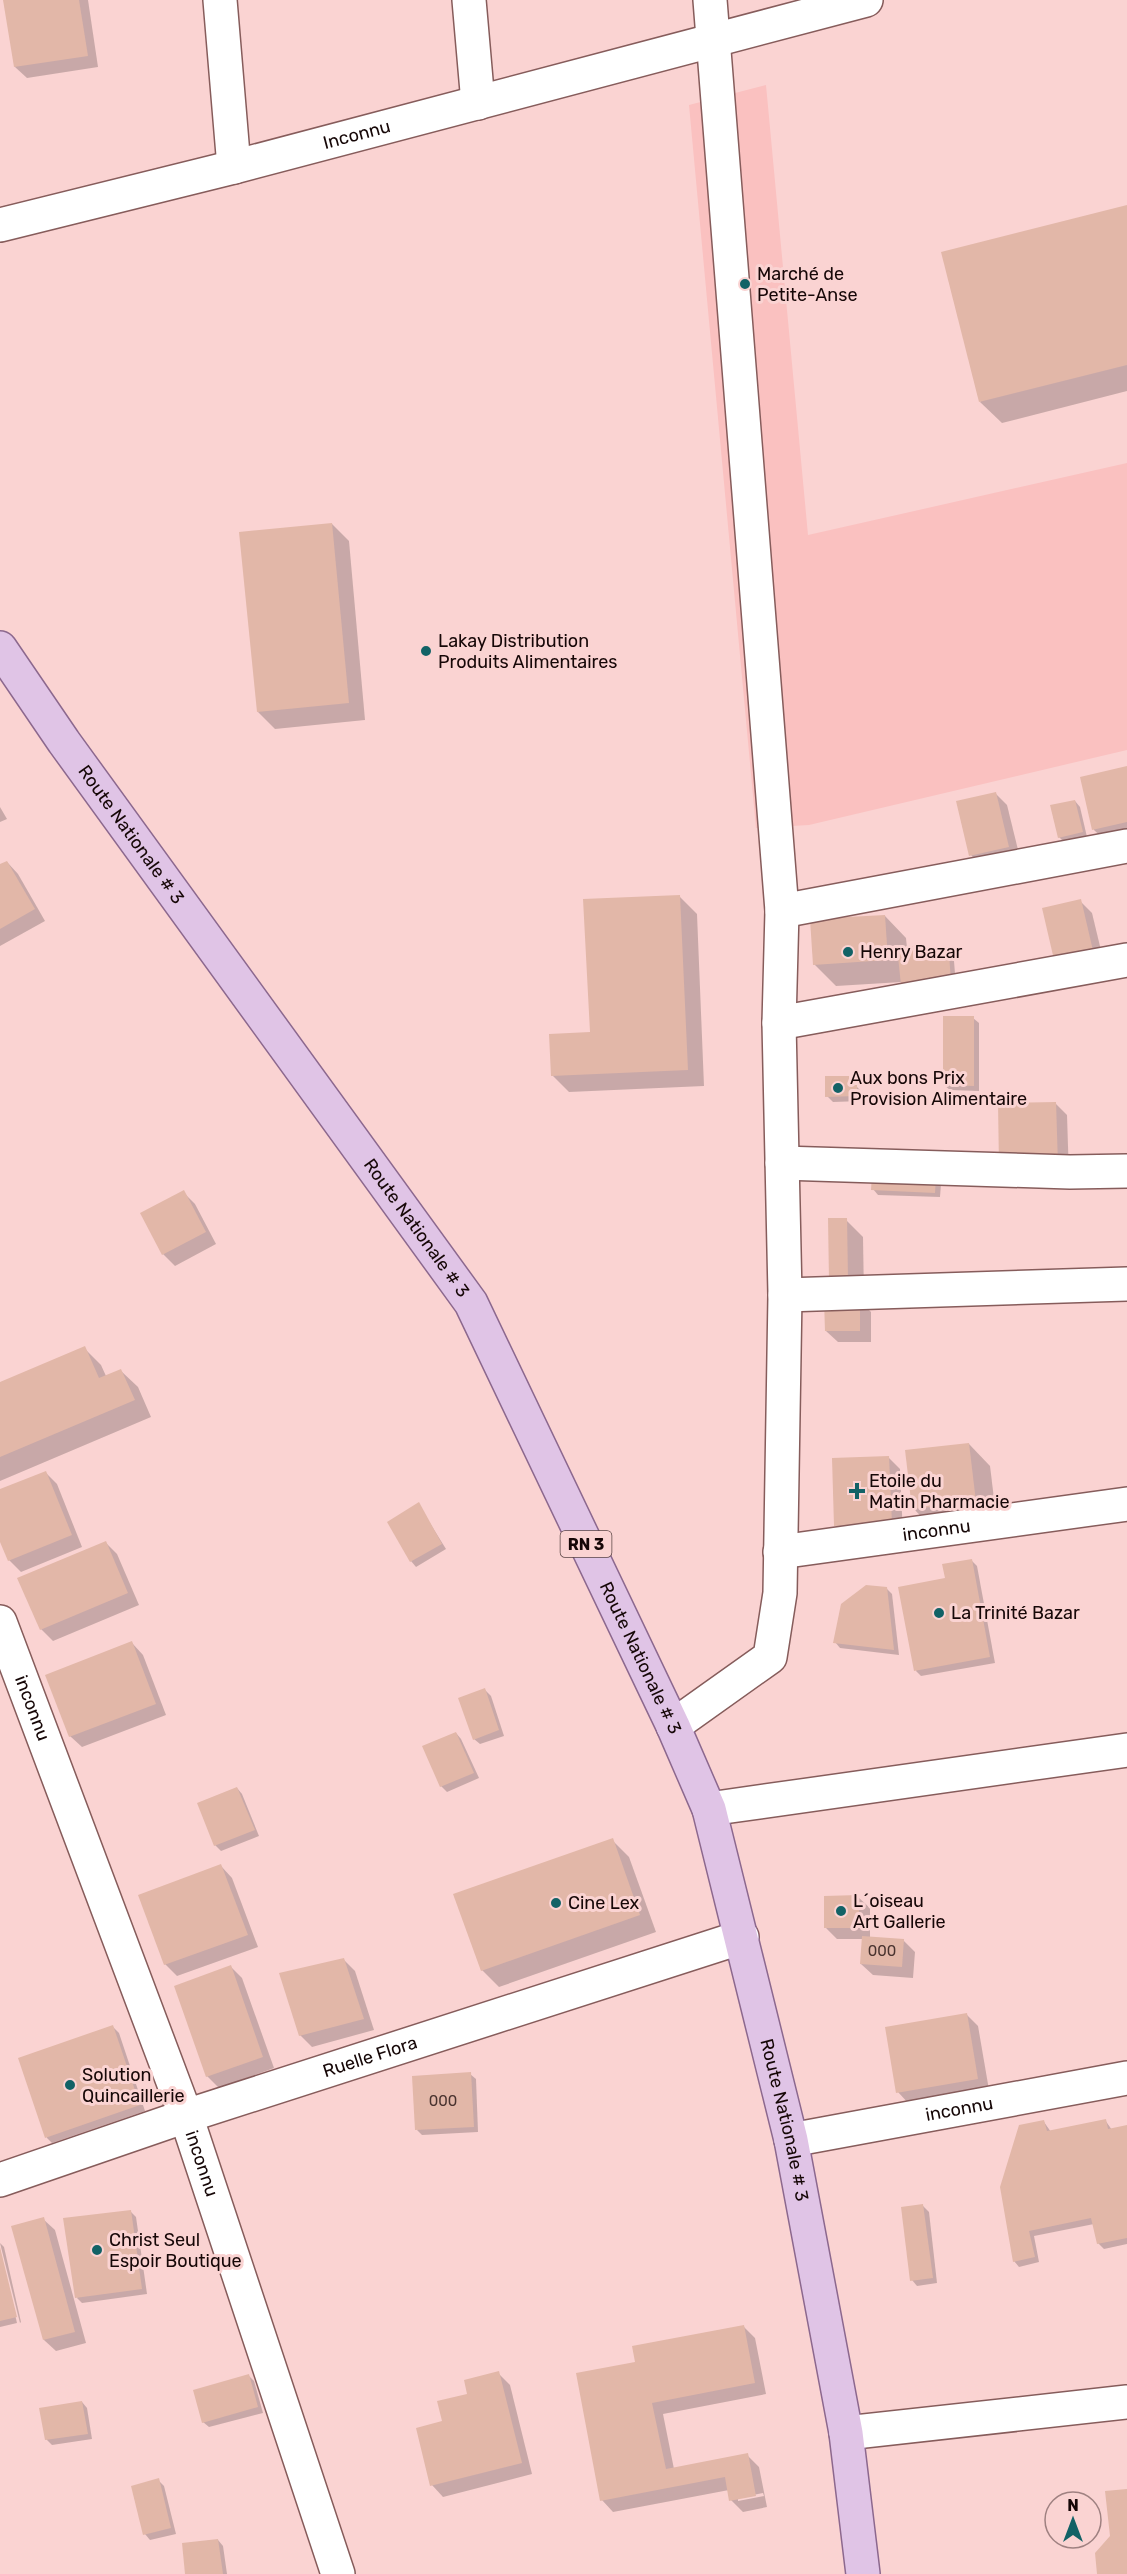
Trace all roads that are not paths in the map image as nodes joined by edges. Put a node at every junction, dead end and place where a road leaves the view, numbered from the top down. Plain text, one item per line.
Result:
1 (220, 0) edge
2 (469, 0) edge
3 (710, 0) edge
4 (866, 0) edge
5 (713, 42) junction
6 (478, 103) junction
7 (234, 167) junction
8 (0, 225) edge
9 (0, 648) edge
10 (1127, 846) edge
11 (782, 911) junction
12 (1127, 960) edge
13 (779, 1023) junction
14 (782, 1163) junction
15 (1127, 1171) edge
16 (1127, 1284) edge
17 (785, 1295) junction
18 (1127, 1504) edge
19 (780, 1552) junction
20 (0, 1622) edge
21 (673, 1726) junction
22 (1127, 1750) edge
23 (709, 1809) junction
24 (742, 1937) junction
25 (1127, 2078) edge
26 (186, 2116) junction
27 (791, 2140) junction
28 (0, 2180) edge
29 (1127, 2402) edge
30 (846, 2433) junction
31 (338, 2574) edge
32 (863, 2574) edge

1 - 7 street
2 - 6 street
3 - 5 street
4 - 5 street, Inconnu
5 - 6 street, Inconnu
5 - 11 street
6 - 7 street, Inconnu
7 - 8 street, Inconnu
9 - 21 main road, Route Nationale # 3 / RN 3
10 - 11 street
11 - 13 street
12 - 13 street
13 - 14 street
14 - 15 street
14 - 17 street
16 - 17 street
17 - 19 street
18 - 19 street, inconnu
19 - 21 street
20 - 26 street, inconnu
21 - 23 main road, Route Nationale # 3 / RN 3
22 - 23 street
23 - 24 main road, Route Nationale # 3 / RN 3
24 - 26 street, Ruelle Flora
24 - 27 main road, Route Nationale # 3 / RN 3
25 - 27 street, inconnu
26 - 28 street, Ruelle Flora
26 - 31 street, inconnu
27 - 30 main road, Route Nationale # 3 / RN 3
29 - 30 street
30 - 32 main road, Route Nationale # 3 / RN 3

